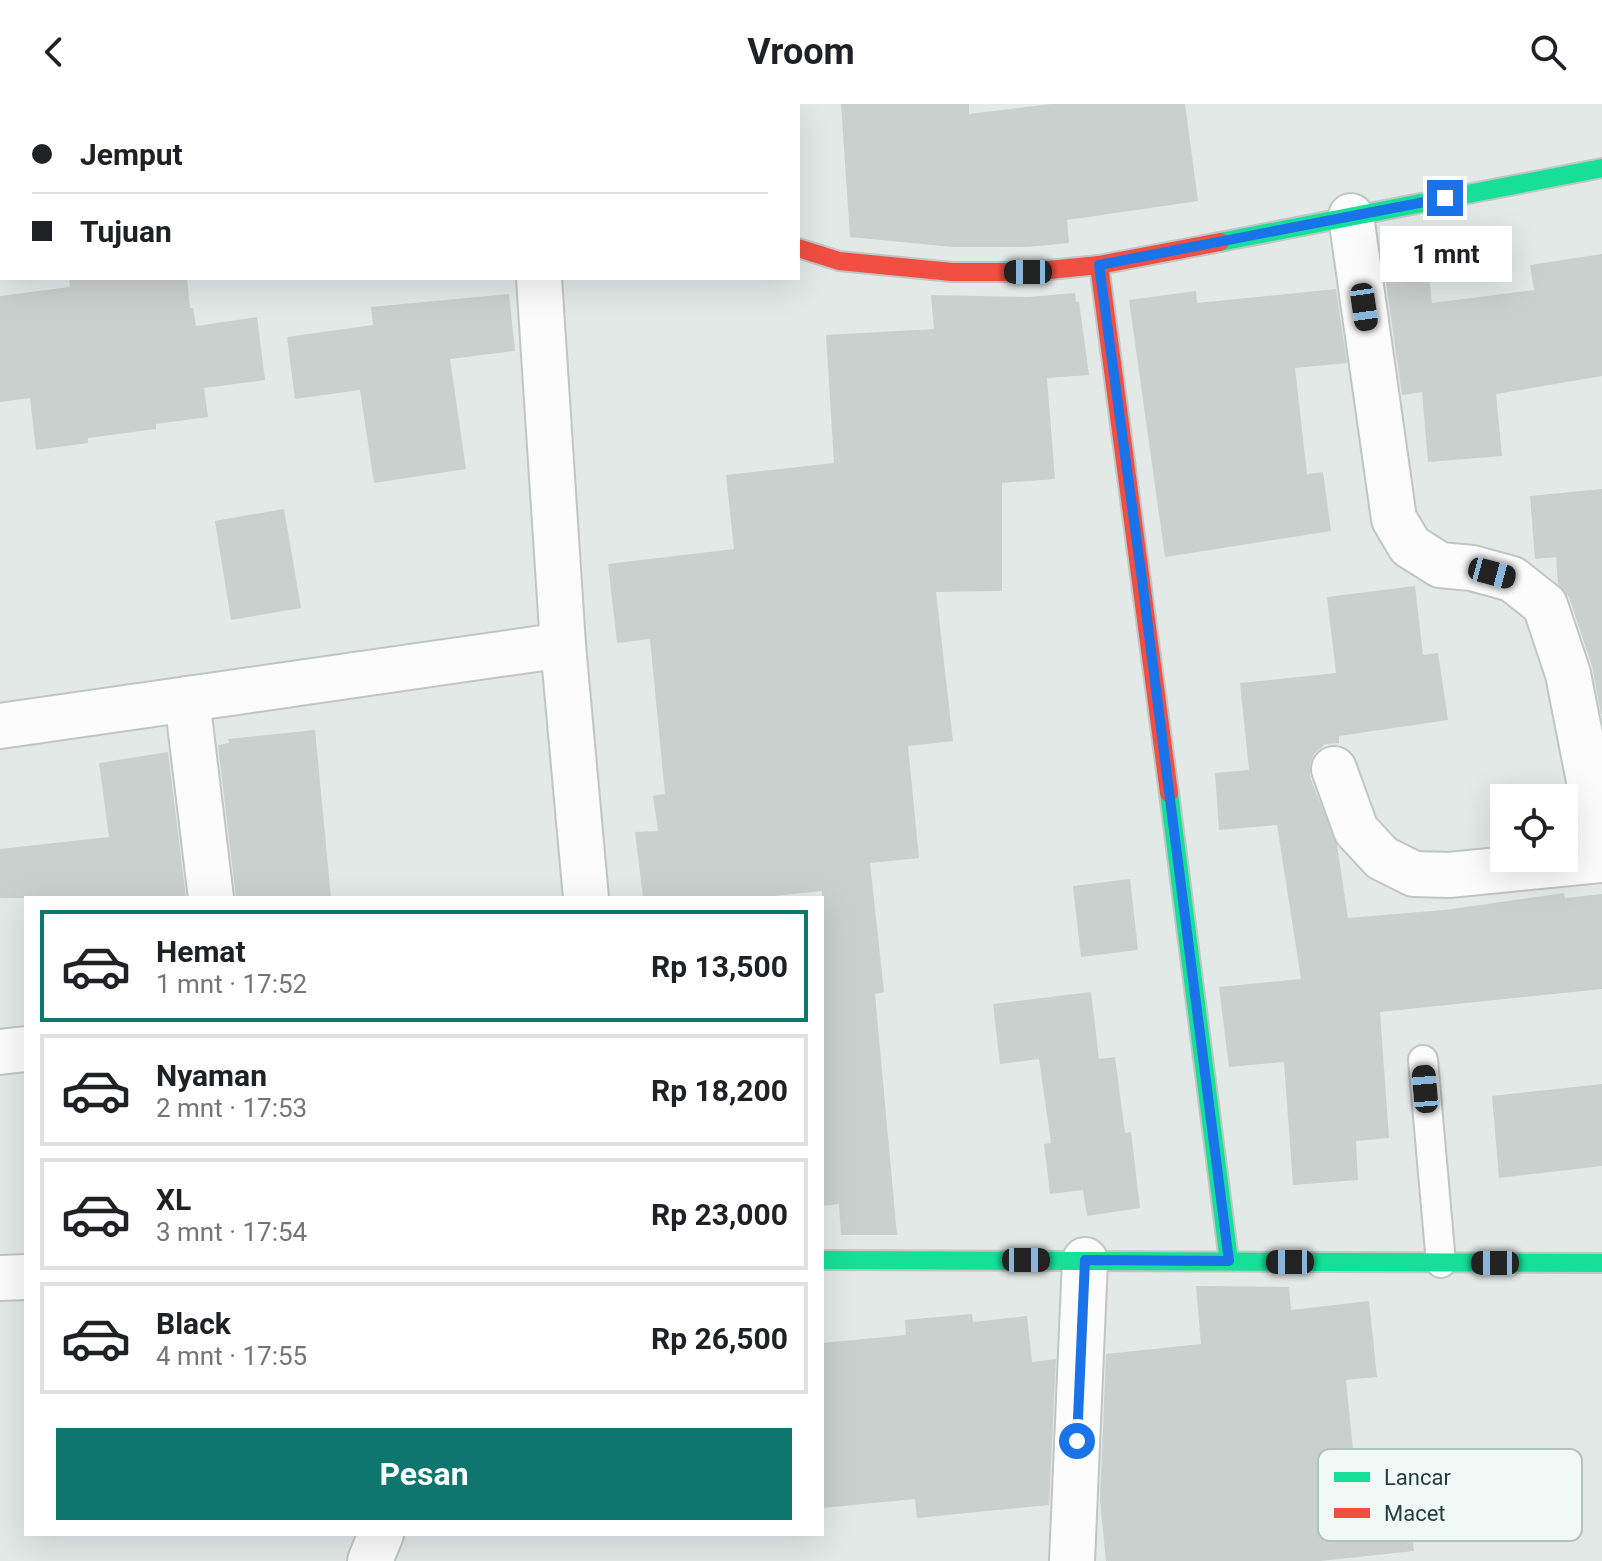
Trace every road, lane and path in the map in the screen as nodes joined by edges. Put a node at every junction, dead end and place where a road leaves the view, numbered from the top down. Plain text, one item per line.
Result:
1 (1602, 168) edge
2 (1351, 216) junction
3 (800, 249) edge
4 (1099, 265) junction
5 (539, 280) edge
6 (563, 645) junction
7 (187, 699) junction
8 (0, 726) edge
9 (1334, 769) dead end
10 (1602, 847) edge
11 (1602, 860) edge
12 (211, 896) edge
13 (586, 896) edge
14 (24, 1049) edge
15 (0, 1052) edge
16 (1423, 1060) dead end
17 (824, 1260) edge
18 (1085, 1260) junction
19 (1229, 1261) junction
20 (1441, 1263) junction
21 (1602, 1263) edge
22 (24, 1277) edge
23 (0, 1278) edge
24 (380, 1536) edge
25 (370, 1561) edge
26 (1072, 1561) edge

1 - 2 street
2 - 4 street
2 - 10 street
3 - 4 street
4 - 19 street
5 - 6 street
6 - 7 street
6 - 13 street
7 - 8 street
7 - 12 street
9 - 11 street
14 - 15 street
16 - 20 lane
17 - 18 street
18 - 19 street
18 - 26 street
19 - 20 street
20 - 21 street
22 - 23 street
24 - 25 street

